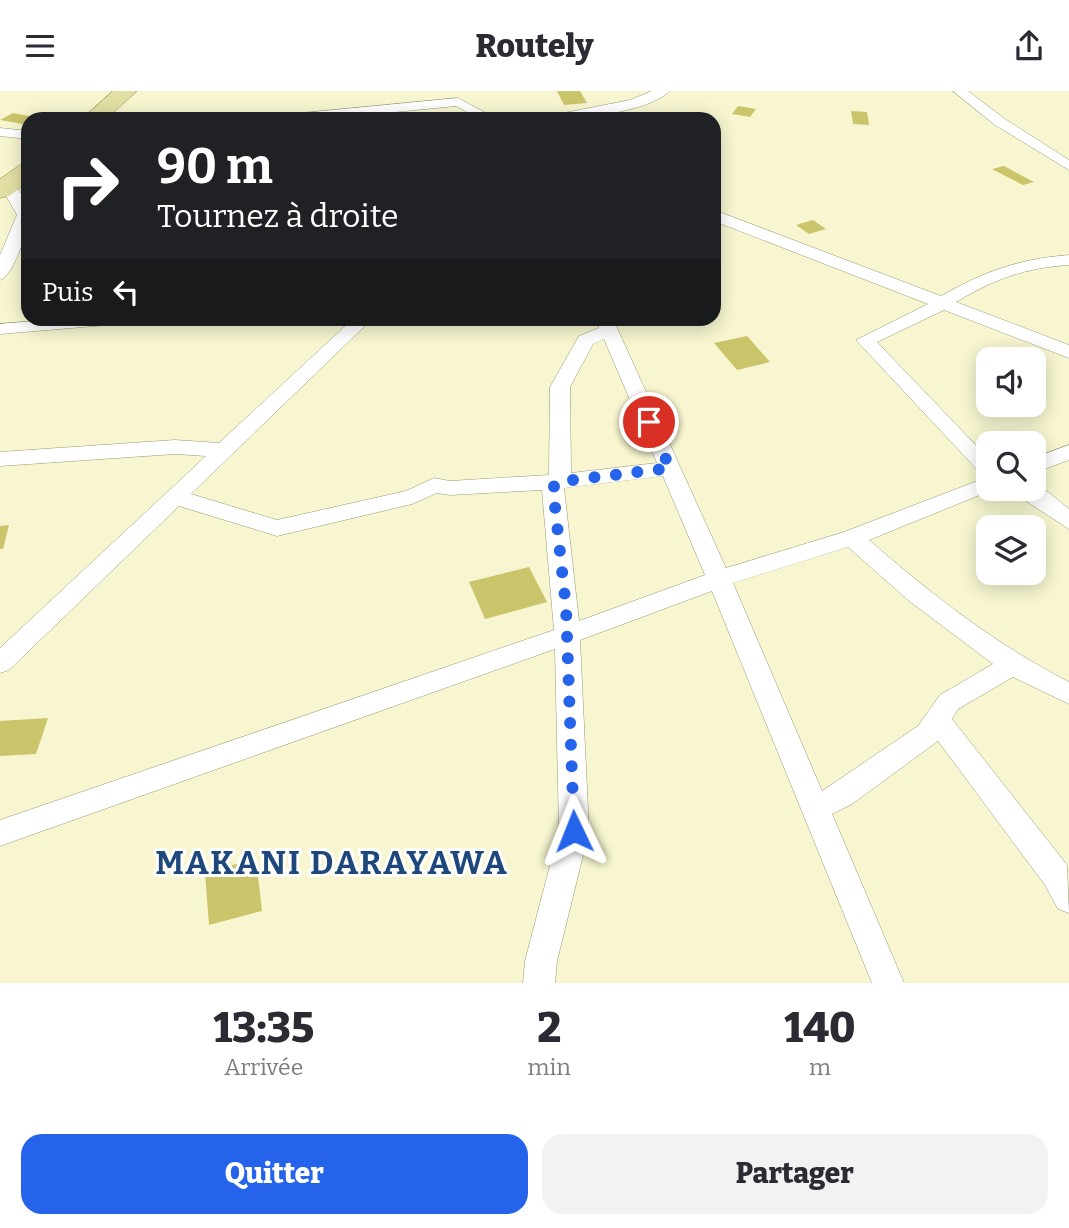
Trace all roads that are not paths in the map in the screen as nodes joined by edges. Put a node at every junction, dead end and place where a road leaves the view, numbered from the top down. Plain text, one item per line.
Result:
1 (126, 91) edge
2 (663, 91) edge
3 (960, 91) edge
4 (456, 96) edge
5 (101, 112) edge
6 (335, 112) edge
7 (480, 112) edge
8 (589, 112) edge
9 (0, 132) edge
10 (21, 134) edge
11 (1069, 166) edge
12 (21, 175) edge
13 (4, 188) edge
14 (21, 210) edge
15 (721, 218) edge
16 (21, 225) edge
17 (1069, 260) edge
18 (0, 275) edge
19 (942, 303) junction
20 (35, 326) edge
21 (356, 326) edge
22 (605, 326) edge
23 (606, 326) edge
24 (0, 329) edge
25 (1069, 352) edge
26 (224, 450) junction
27 (1069, 452) edge
28 (0, 459) edge
29 (976, 459) edge
30 (1046, 461) edge
31 (670, 468) junction
32 (557, 482) junction
33 (976, 489) edge
34 (175, 497) junction
35 (1045, 501) edge
36 (1069, 521) edge
37 (852, 538) junction
38 (719, 579) junction
39 (565, 636) junction
40 (0, 663) edge
41 (1013, 665) junction
42 (1069, 694) edge
43 (937, 720) junction
44 (815, 809) junction
45 (0, 833) edge
46 (1069, 899) edge
47 (539, 983) edge
48 (888, 983) edge

1 - 5 main road
2 - 8 street
3 - 11 street
4 - 6 street
4 - 7 street
9 - 10 street
12 - 13 main road
13 - 14 street
15 - 19 street
16 - 18 street
17 - 19 street
19 - 25 street
19 - 29 street
20 - 24 street
21 - 26 street
22 - 32 street
23 - 31 street
26 - 28 street
26 - 34 street
27 - 30 street
31 - 32 street
31 - 38 street
32 - 34 street
32 - 39 street
33 - 37 street
34 - 40 street
35 - 36 street
37 - 38 street
37 - 41 street
38 - 39 street
38 - 44 street
39 - 45 street
39 - 47 street
41 - 42 street
41 - 43 street
43 - 44 street
43 - 46 street
44 - 48 street

